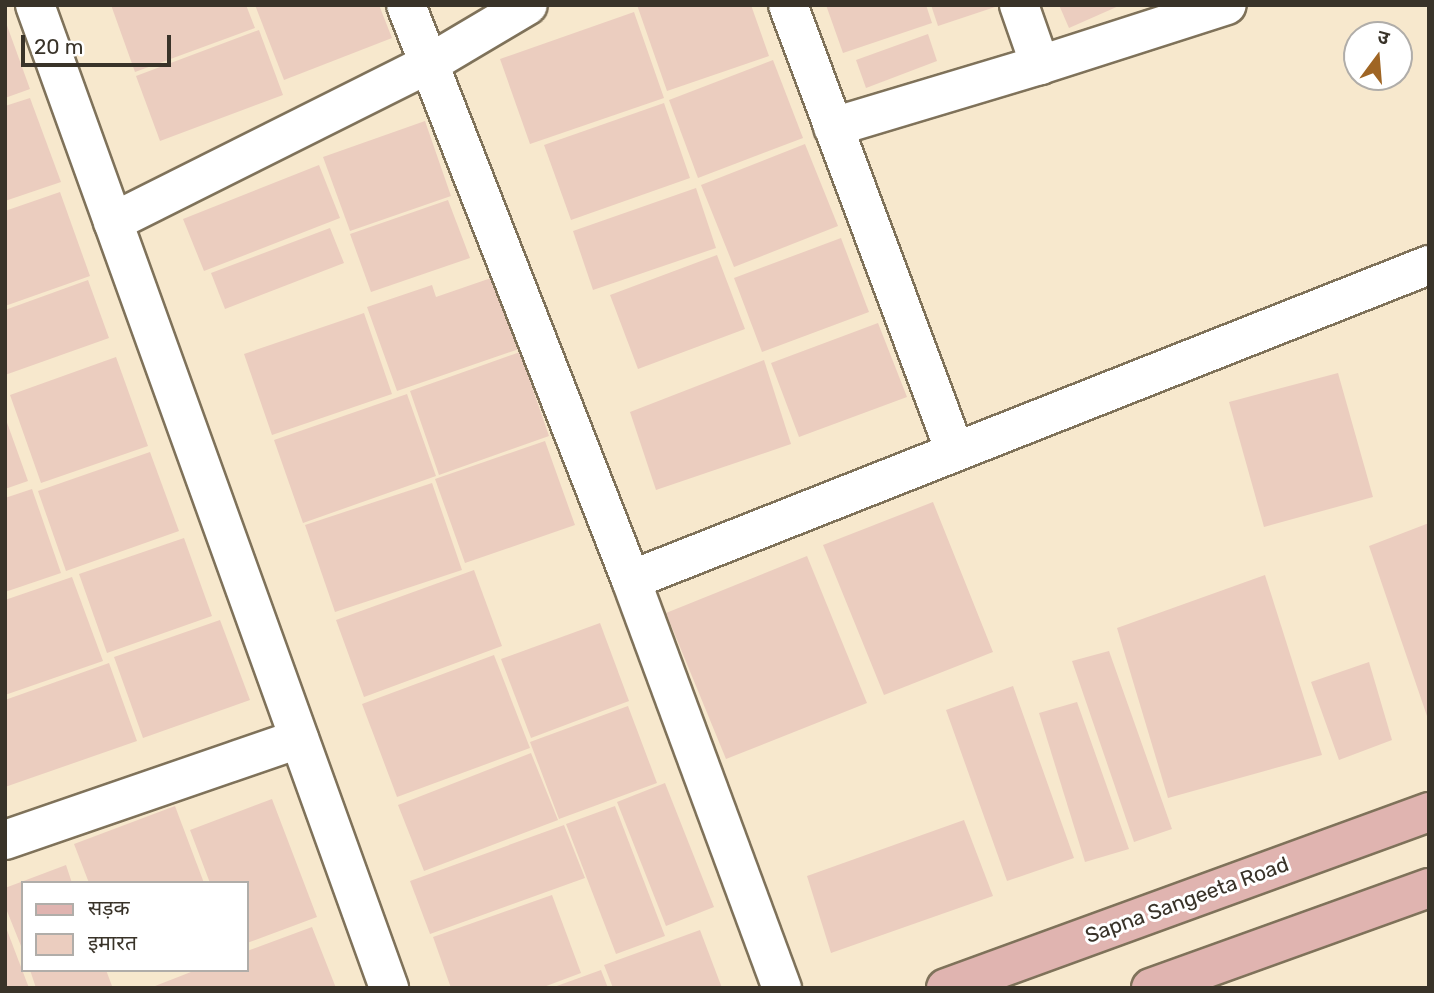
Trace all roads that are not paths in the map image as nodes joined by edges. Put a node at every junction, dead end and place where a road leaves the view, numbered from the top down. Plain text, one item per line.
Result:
1 (35, 5) edge
2 (406, 5) edge
3 (528, 5) edge
4 (788, 5) edge
5 (1019, 5) edge
6 (1227, 5) edge
7 (427, 65) junction
8 (1041, 65) junction
9 (834, 127) junction
10 (113, 222) junction
11 (1429, 265) edge
12 (954, 450) junction
13 (631, 580) junction
14 (299, 739) junction
15 (1429, 812) edge
16 (5, 840) edge
17 (1429, 888) edge
18 (389, 988) edge
19 (782, 988) edge
20 (946, 988) edge
21 (1152, 988) edge

1 - 10 street
2 - 7 street
3 - 7 street
4 - 9 street
5 - 8 street
6 - 8 street
7 - 10 street
7 - 13 street
8 - 9 street
9 - 12 street
10 - 14 street
11 - 12 street
12 - 13 street
13 - 19 street
14 - 16 street
14 - 18 street
15 - 20 main road, Sapna Sangeeta Road
17 - 21 main road

